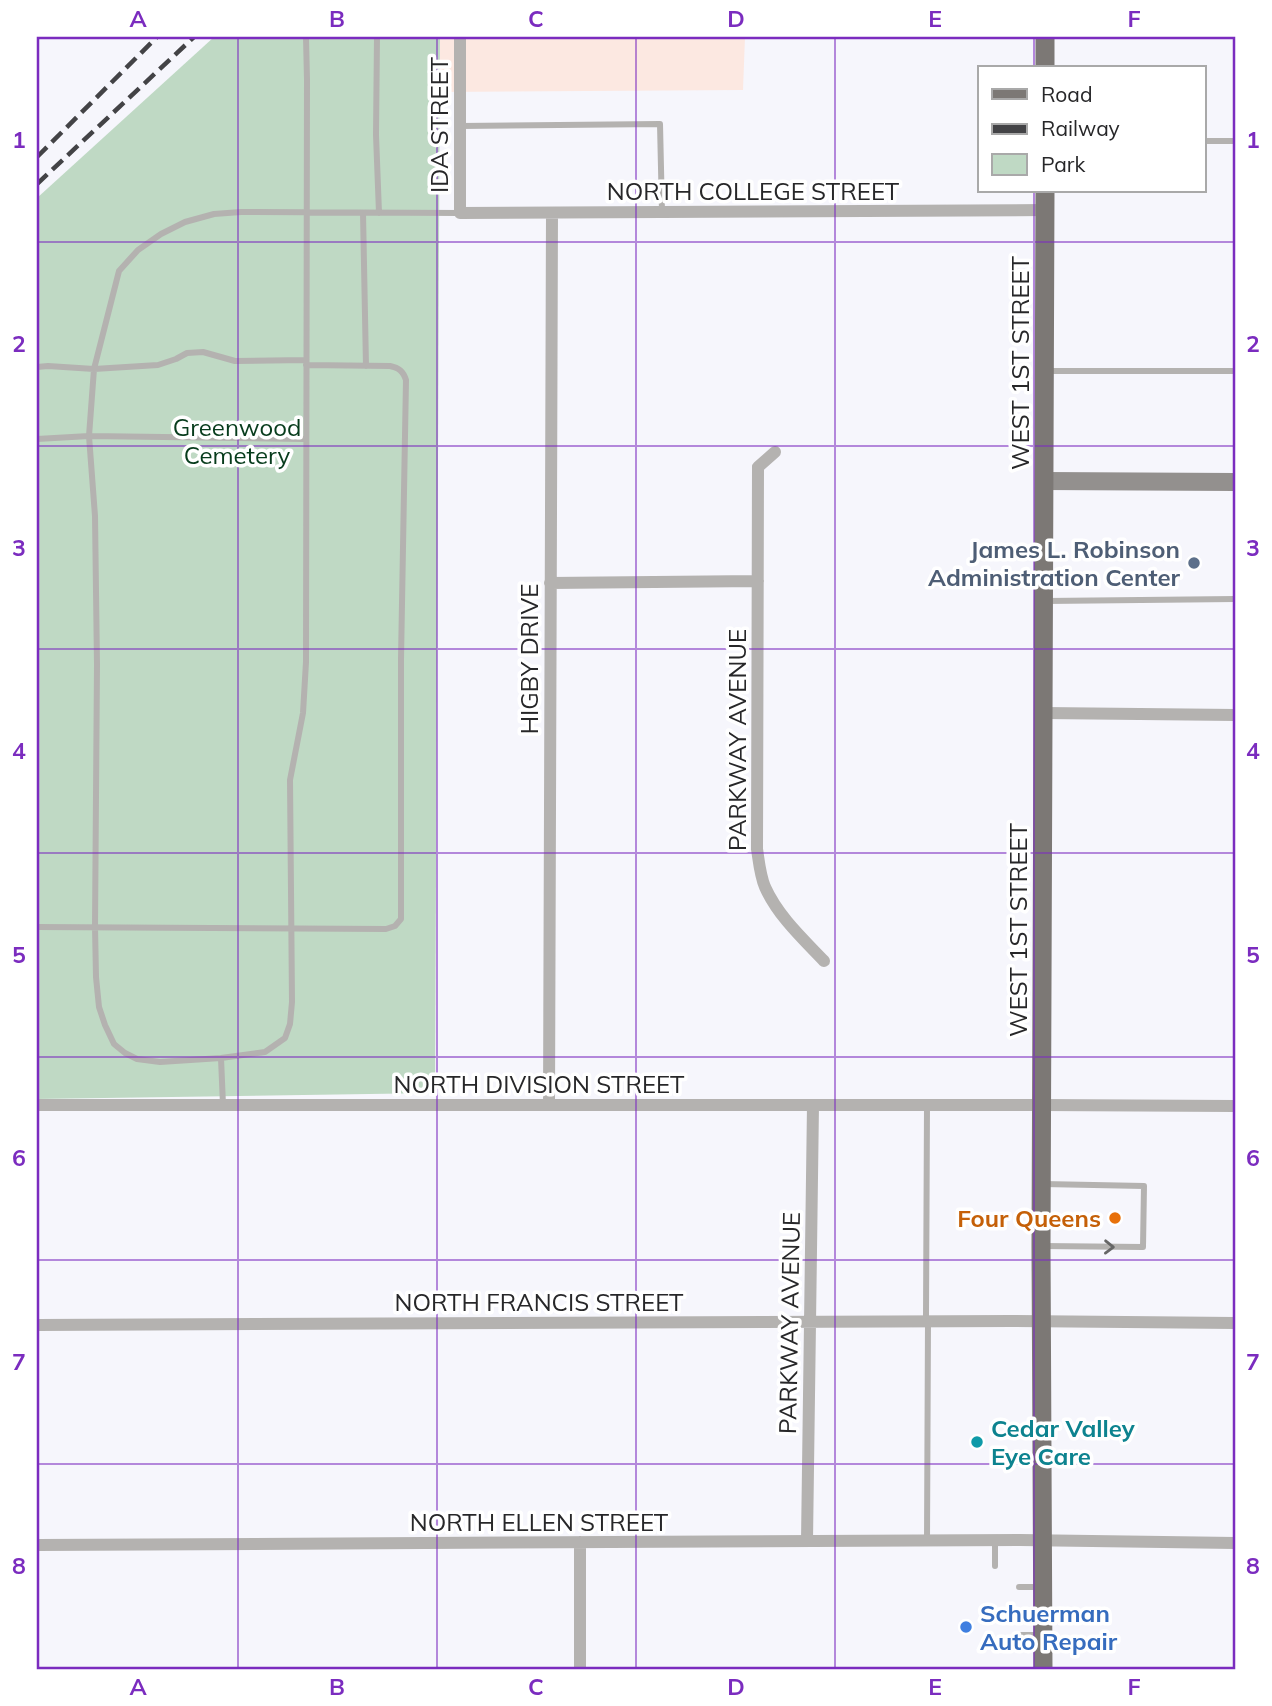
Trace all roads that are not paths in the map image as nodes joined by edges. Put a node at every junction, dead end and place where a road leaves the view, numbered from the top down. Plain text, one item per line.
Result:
1 (306, 37) edge
2 (377, 37) edge
3 (460, 37) edge
4 (1045, 37) edge
5 (1045, 66) edge
6 (460, 125) junction
7 (1206, 141) edge
8 (1235, 141) edge
9 (1046, 201) edge
10 (306, 212) junction
11 (662, 212) junction
12 (363, 213) junction
13 (379, 213) junction
14 (460, 213) junction
15 (552, 213) junction
16 (306, 363) junction
17 (366, 366) junction
18 (37, 367) edge
19 (94, 369) junction
20 (1044, 371) junction
21 (1235, 371) edge
22 (89, 436) junction
23 (37, 439) edge
24 (306, 439) junction
25 (775, 452) dead end
26 (1044, 481) junction
27 (1235, 482) edge
28 (758, 581) junction
29 (550, 583) junction
30 (1235, 599) edge
31 (1044, 601) junction
32 (1044, 713) junction
33 (1235, 715) edge
34 (94, 927) junction
35 (37, 928) edge
36 (291, 928) junction
37 (824, 961) dead end
38 (221, 1058) junction
39 (37, 1105) edge
40 (223, 1105) junction
41 (549, 1105) junction
42 (813, 1105) junction
43 (927, 1105) junction
44 (1041, 1105) junction
45 (1235, 1106) edge
46 (1041, 1184) junction
47 (1041, 1246) junction
48 (928, 1321) junction
49 (810, 1322) junction
50 (1041, 1322) junction
51 (1235, 1323) edge
52 (37, 1325) edge
53 (1042, 1540) junction
54 (807, 1541) junction
55 (927, 1541) junction
56 (995, 1541) junction
57 (580, 1542) junction
58 (1235, 1543) edge
59 (37, 1545) edge
60 (995, 1566) dead end
61 (1019, 1587) dead end
62 (1042, 1587) junction
63 (1019, 1635) dead end
64 (1043, 1635) junction
65 (580, 1669) edge
66 (1043, 1669) edge

1 - 10 lane
2 - 13 lane
3 - 6 street, IDA STREET
4 - 5 main road
6 - 11 lane
6 - 14 street, IDA STREET
7 - 8 lane
9 - 11 street, NORTH COLLEGE STREET
9 - 20 main road, WEST 1ST STREET
10 - 12 lane
10 - 16 lane
10 - 19 lane
11 - 15 street, NORTH COLLEGE STREET
12 - 13 lane
12 - 17 lane
13 - 14 lane
14 - 15 street, NORTH COLLEGE STREET
15 - 29 street, HIGBY DRIVE
16 - 17 lane
16 - 19 lane
16 - 24 lane
17 - 36 lane
18 - 19 lane
19 - 22 lane
20 - 21 lane
20 - 26 main road, WEST 1ST STREET
22 - 23 lane
22 - 24 lane
22 - 34 lane
24 - 36 lane
25 - 28 street, PARKWAY AVENUE
26 - 27 street
26 - 31 main road, WEST 1ST STREET
28 - 29 street
28 - 37 street, PARKWAY AVENUE
29 - 41 street, HIGBY DRIVE
30 - 31 lane
31 - 32 main road, WEST 1ST STREET
32 - 33 street
32 - 44 main road, WEST 1ST STREET
34 - 35 lane
34 - 36 lane
34 - 38 lane
36 - 38 lane
38 - 40 lane
39 - 40 street, NORTH DIVISION STREET
40 - 41 street, NORTH DIVISION STREET
41 - 42 street, NORTH DIVISION STREET
42 - 43 street, NORTH DIVISION STREET
42 - 49 street, PARKWAY AVENUE
43 - 44 street, NORTH DIVISION STREET
43 - 48 lane
44 - 45 street, NORTH DIVISION STREET
44 - 46 main road, WEST 1ST STREET
46 - 47 main road, WEST 1ST STREET
47 -> 46 lane
47 - 50 main road, WEST 1ST STREET
48 - 49 street, NORTH FRANCIS STREET
48 - 50 street, NORTH FRANCIS STREET
48 - 55 lane
49 - 52 street, NORTH FRANCIS STREET
49 - 54 street, PARKWAY AVENUE
50 - 51 street, NORTH FRANCIS STREET
50 - 53 main road, WEST 1ST STREET
53 - 56 street, NORTH ELLEN STREET
53 - 58 street, NORTH ELLEN STREET
53 - 62 main road, WEST 1ST STREET
54 - 55 street, NORTH ELLEN STREET
54 - 57 street, NORTH ELLEN STREET
55 - 56 street, NORTH ELLEN STREET
56 - 60 lane
57 - 59 street, NORTH ELLEN STREET
57 - 65 street
61 - 62 lane
62 - 64 main road, WEST 1ST STREET
63 - 64 lane
64 - 66 main road, WEST 1ST STREET

